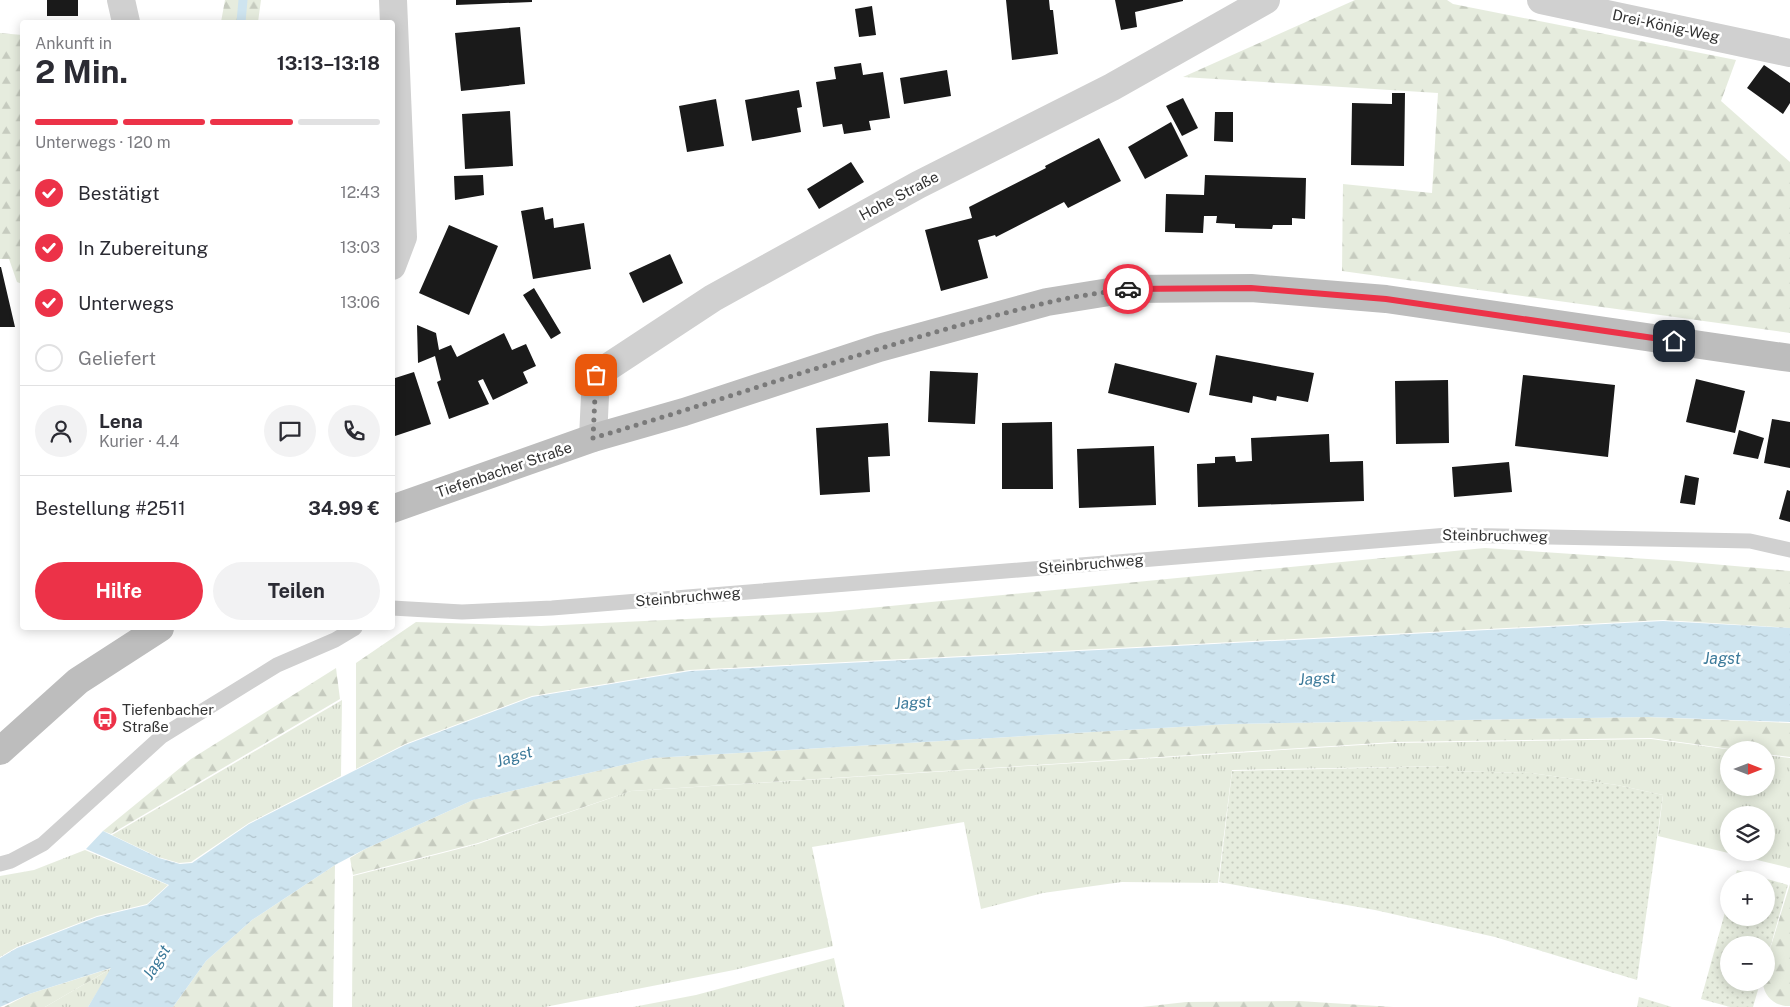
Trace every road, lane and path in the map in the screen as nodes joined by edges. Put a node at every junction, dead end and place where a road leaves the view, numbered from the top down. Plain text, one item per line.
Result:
1 (121, 0) edge
2 (393, 0) edge
3 (1266, 0) edge
4 (1541, 0) edge
5 (126, 20) edge
6 (394, 20) edge
7 (395, 47) edge
8 (1790, 53) edge
9 (395, 258) edge
10 (1790, 358) edge
11 (593, 438) junction
12 (395, 508) edge
13 (1790, 550) edge
14 (395, 608) edge
15 (157, 630) edge
16 (351, 630) edge
17 (0, 751) edge
18 (0, 864) edge

1 - 5 street
2 - 6 street
3 - 11 street, Hohe Straße
4 - 8 street, Drei-König-Weg
7 - 9 street
10 - 11 main road, Tiefenbacher Straße
11 - 12 main road, Tiefenbacher Straße
13 - 14 lane, Steinbruchweg
15 - 17 main road
16 - 18 lane

